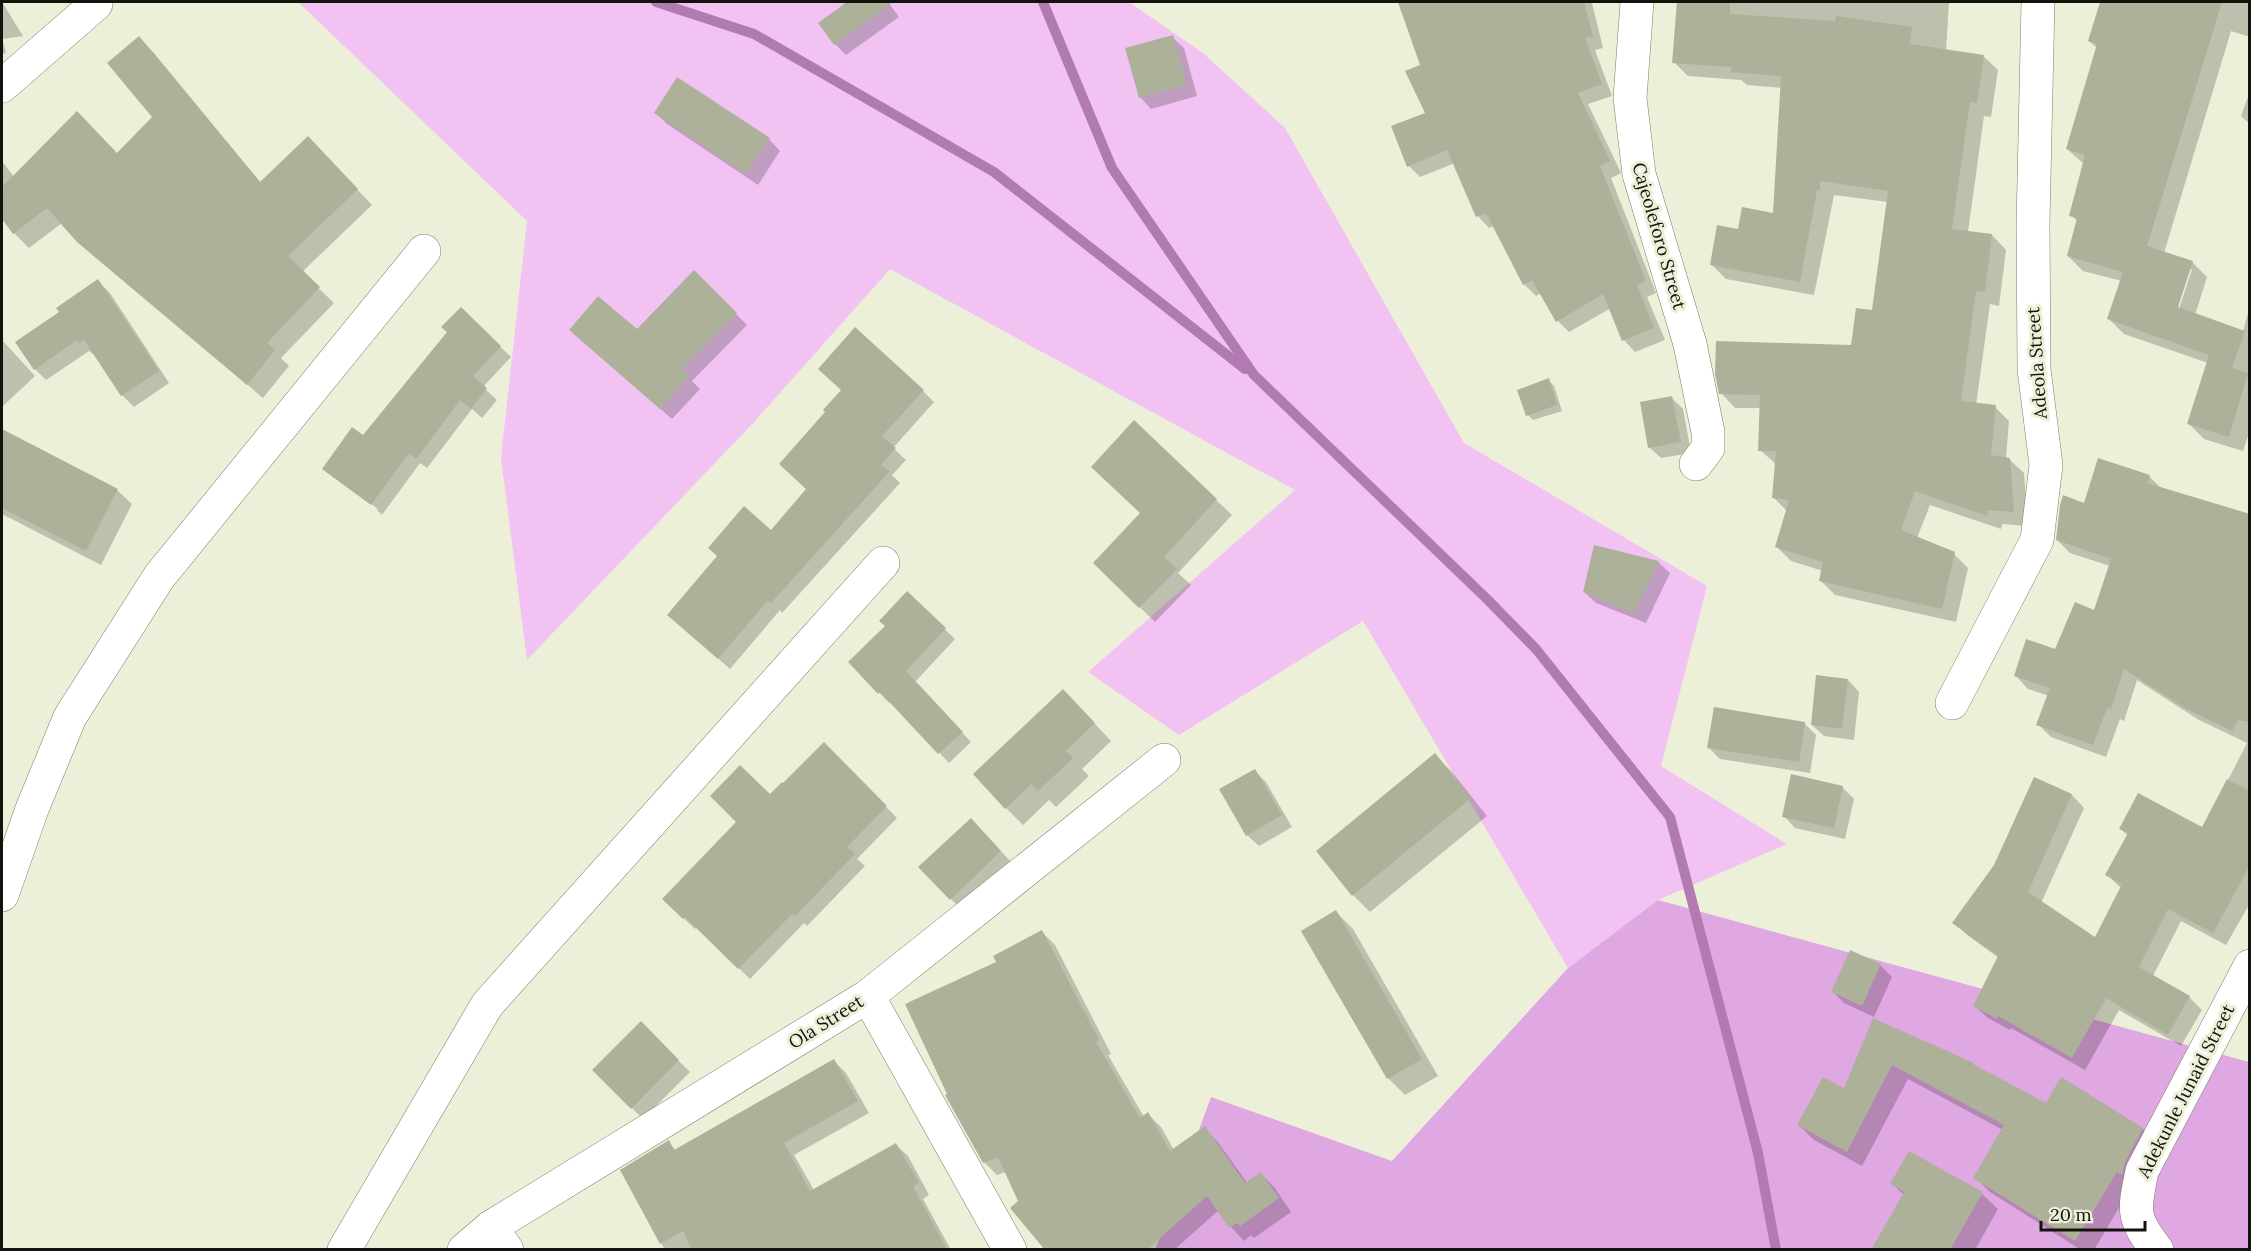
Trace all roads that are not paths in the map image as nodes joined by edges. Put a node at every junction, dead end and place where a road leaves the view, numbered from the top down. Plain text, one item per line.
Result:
1 (1637, 2) edge
2 (2038, 2) edge
3 (96, 3) dead end
4 (2, 86) edge
5 (424, 251) dead end
6 (1696, 464) dead end
7 (883, 563) dead end
8 (1952, 703) dead end
9 (1164, 760) dead end
10 (2, 895) edge
11 (2250, 966) edge
12 (868, 996) junction
13 (499, 1238) edge
14 (2157, 1249) edge
15 (344, 1250) edge
16 (464, 1250) edge
17 (1010, 1250) edge

1 - 6 street, Cajeoleforo Street
2 - 8 street, Adeola Street
3 - 4 street
5 - 10 street
7 - 15 street
9 - 12 street, Ola Street
11 - 14 street, Adekunle Junaid Street
12 - 13 street, Ola Street
12 - 17 street
13 - 16 street, Ola Street

